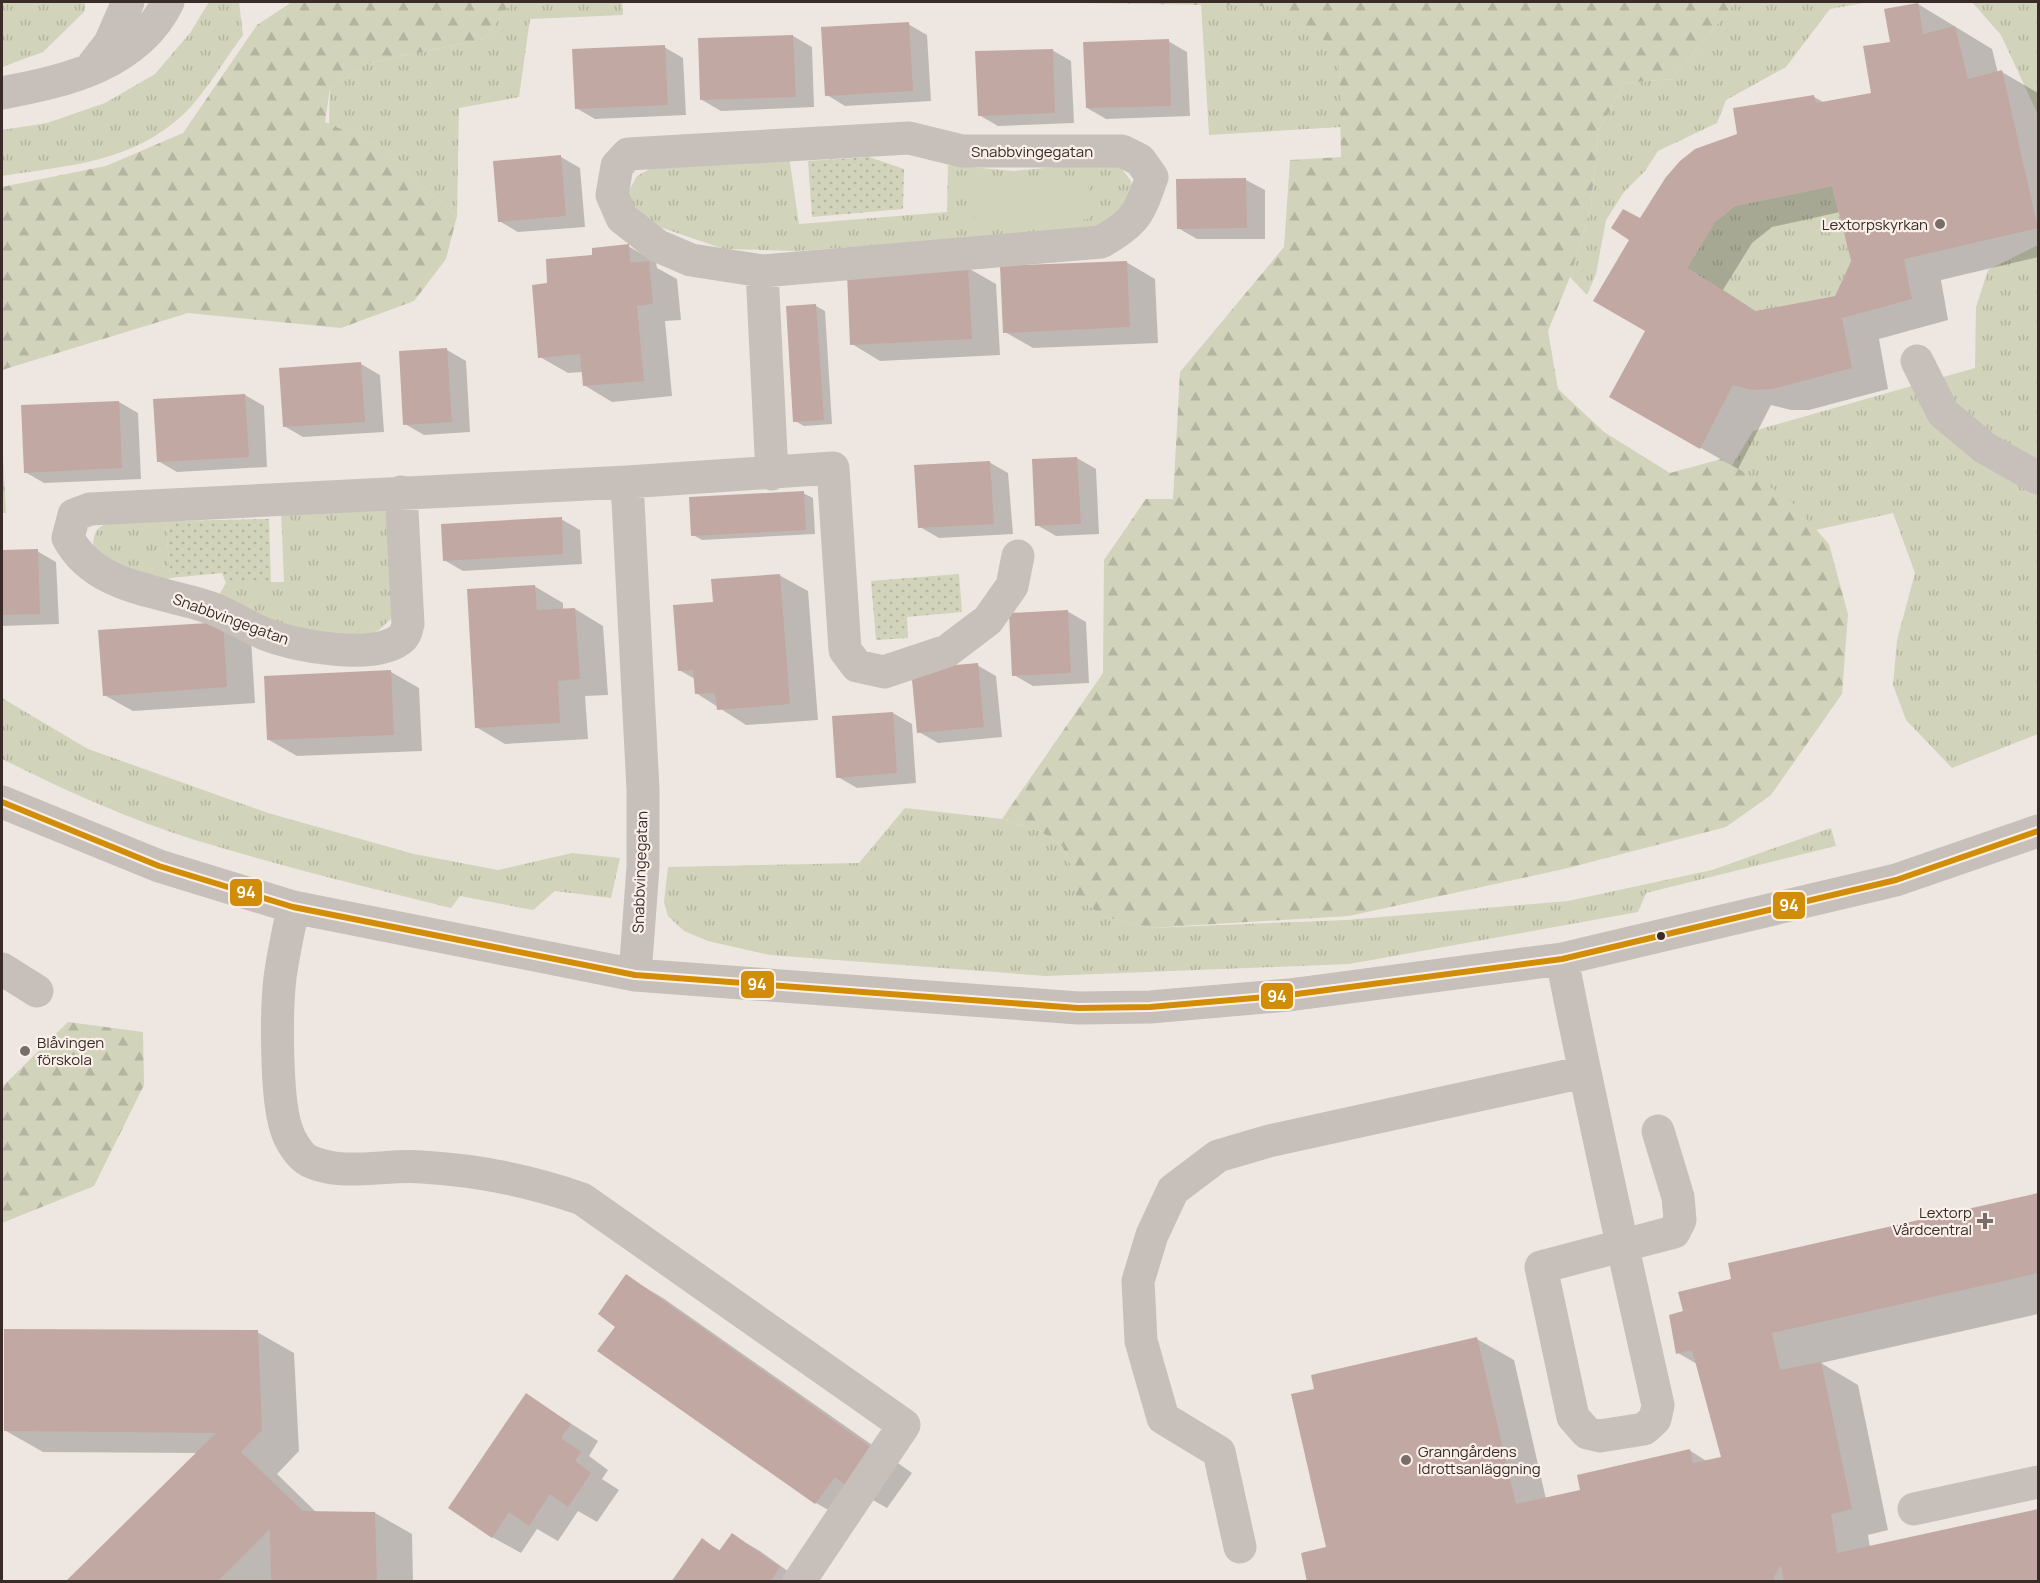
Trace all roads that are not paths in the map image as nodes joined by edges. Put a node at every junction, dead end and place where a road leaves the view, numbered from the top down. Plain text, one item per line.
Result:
1 (128, 2) edge
2 (168, 2) edge
3 (89, 71) junction
4 (2, 93) edge
5 (762, 271) junction
6 (1917, 361) dead end
7 (772, 474) junction
8 (2038, 478) edge
9 (627, 482) junction
10 (401, 492) junction
11 (1018, 556) dead end
12 (2, 802) edge
13 (2038, 831) edge
14 (293, 907) junction
15 (1562, 959) junction
16 (2, 969) edge
17 (635, 975) junction
18 (38, 991) dead end
19 (1584, 1072) junction
20 (1658, 1131) dead end
21 (1623, 1246) junction
22 (2038, 1482) edge
23 (1914, 1509) dead end
24 (1240, 1547) dead end
25 (799, 1581) edge

1 - 3 street
2 - 3 street
3 - 4 street
5 - 5 street, Snabbvingegatan
5 - 7 street
6 - 8 street
7 - 9 street, Snabbvingegatan
7 - 11 street, Snabbvingegatan
9 - 10 street, Snabbvingegatan
9 - 17 street, Snabbvingegatan
10 - 10 street, Snabbvingegatan
12 - 14 street
13 - 15 street
14 - 17 street
14 - 25 street
15 - 17 street
15 - 19 street
16 - 18 street
19 - 21 street
19 - 24 street
20 - 21 street
21 - 21 street
22 - 23 street

